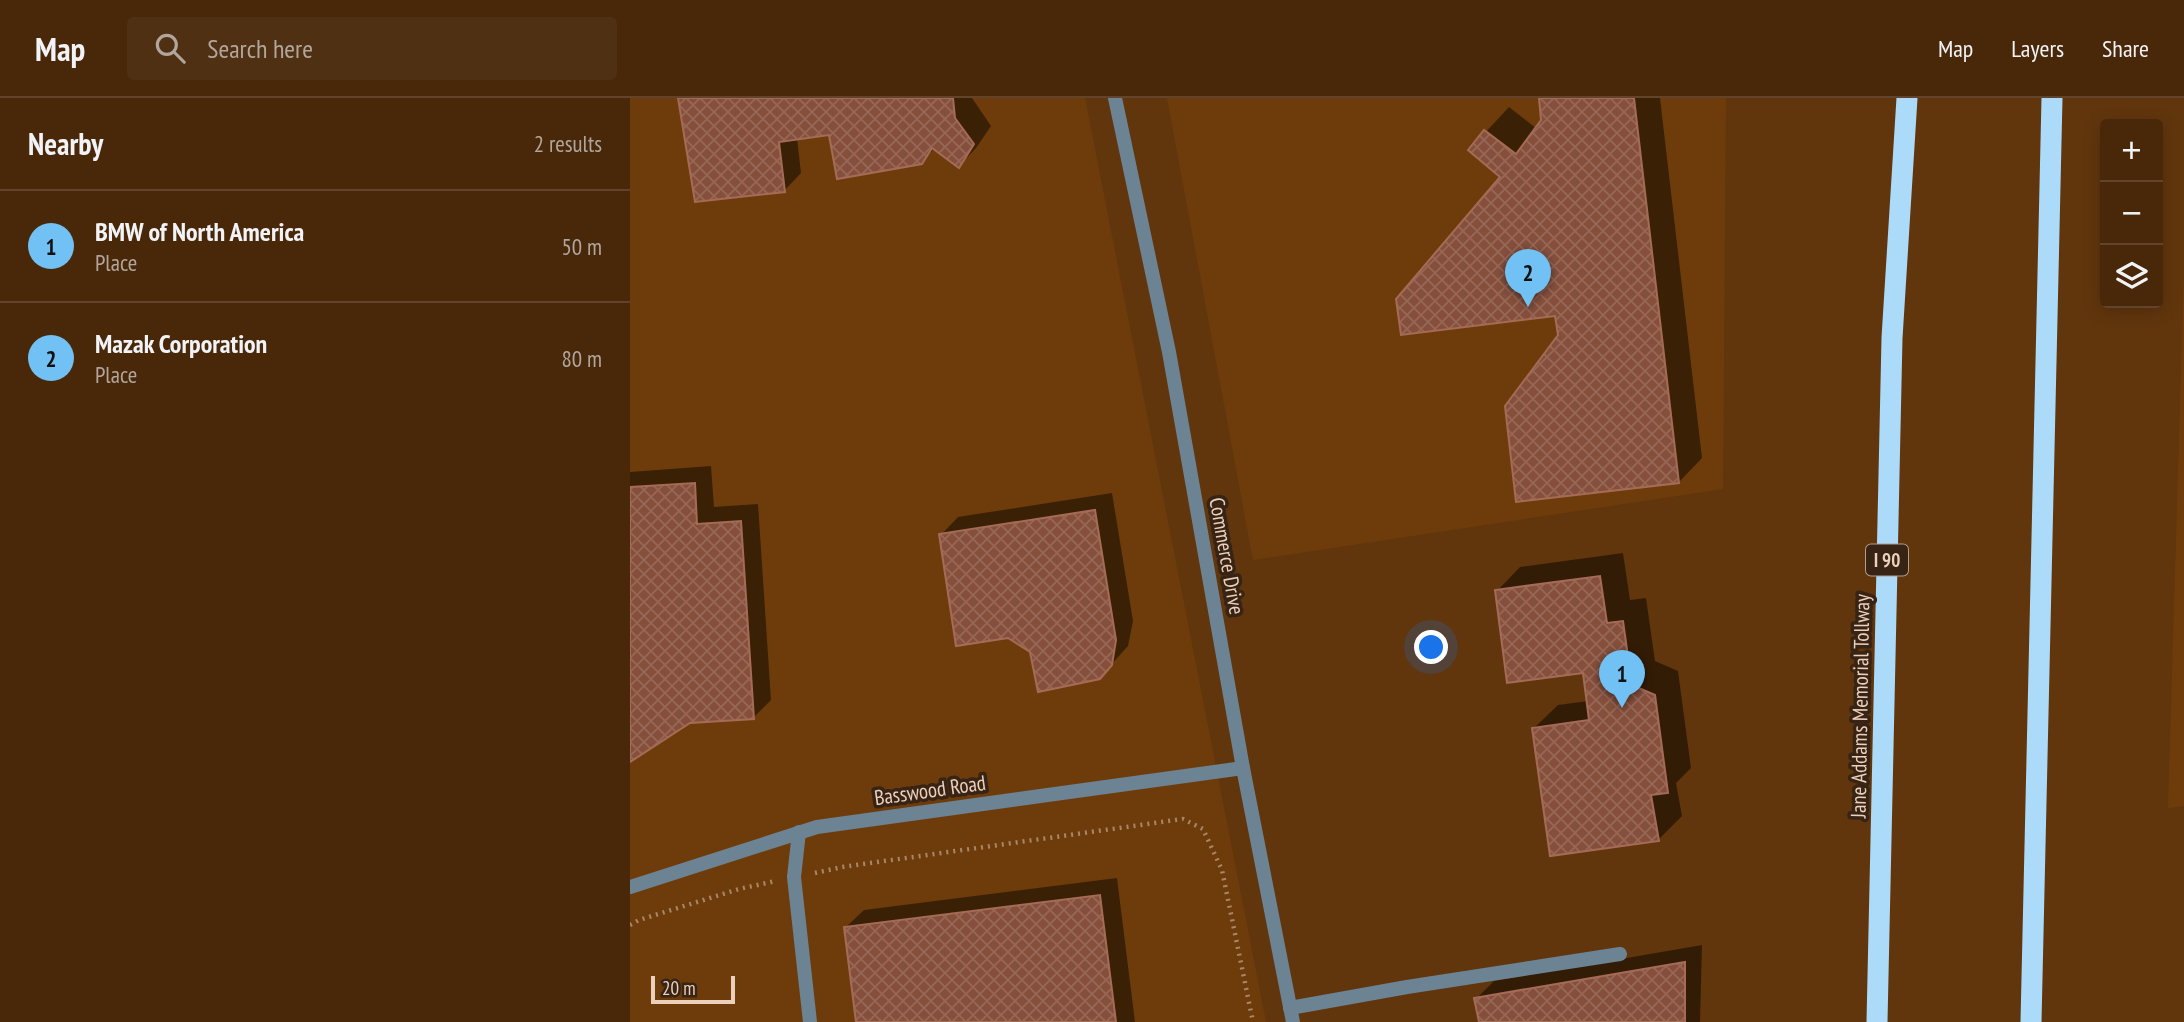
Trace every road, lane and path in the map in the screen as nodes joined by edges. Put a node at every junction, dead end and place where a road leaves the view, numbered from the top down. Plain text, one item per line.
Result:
1 (1115, 98) edge
2 (1908, 98) edge
3 (2052, 98) edge
4 (1243, 768) junction
5 (799, 832) junction
6 (794, 877) junction
7 (630, 887) edge
8 (630, 925) edge
9 (1620, 954) dead end
10 (1291, 1015) edge
11 (810, 1022) edge
12 (1252, 1022) edge
13 (1877, 1022) edge
14 (2031, 1022) edge

1 - 4 street, Commerce Drive
2 - 13 highway, Jane Addams Memorial Tollway / I 90
3 - 14 highway
4 - 5 street, Basswood Road
4 - 10 street, Commerce Drive
5 - 6 street
5 - 7 street, Basswood Road
6 - 8 path
6 - 11 street
6 - 12 path
9 - 10 street

